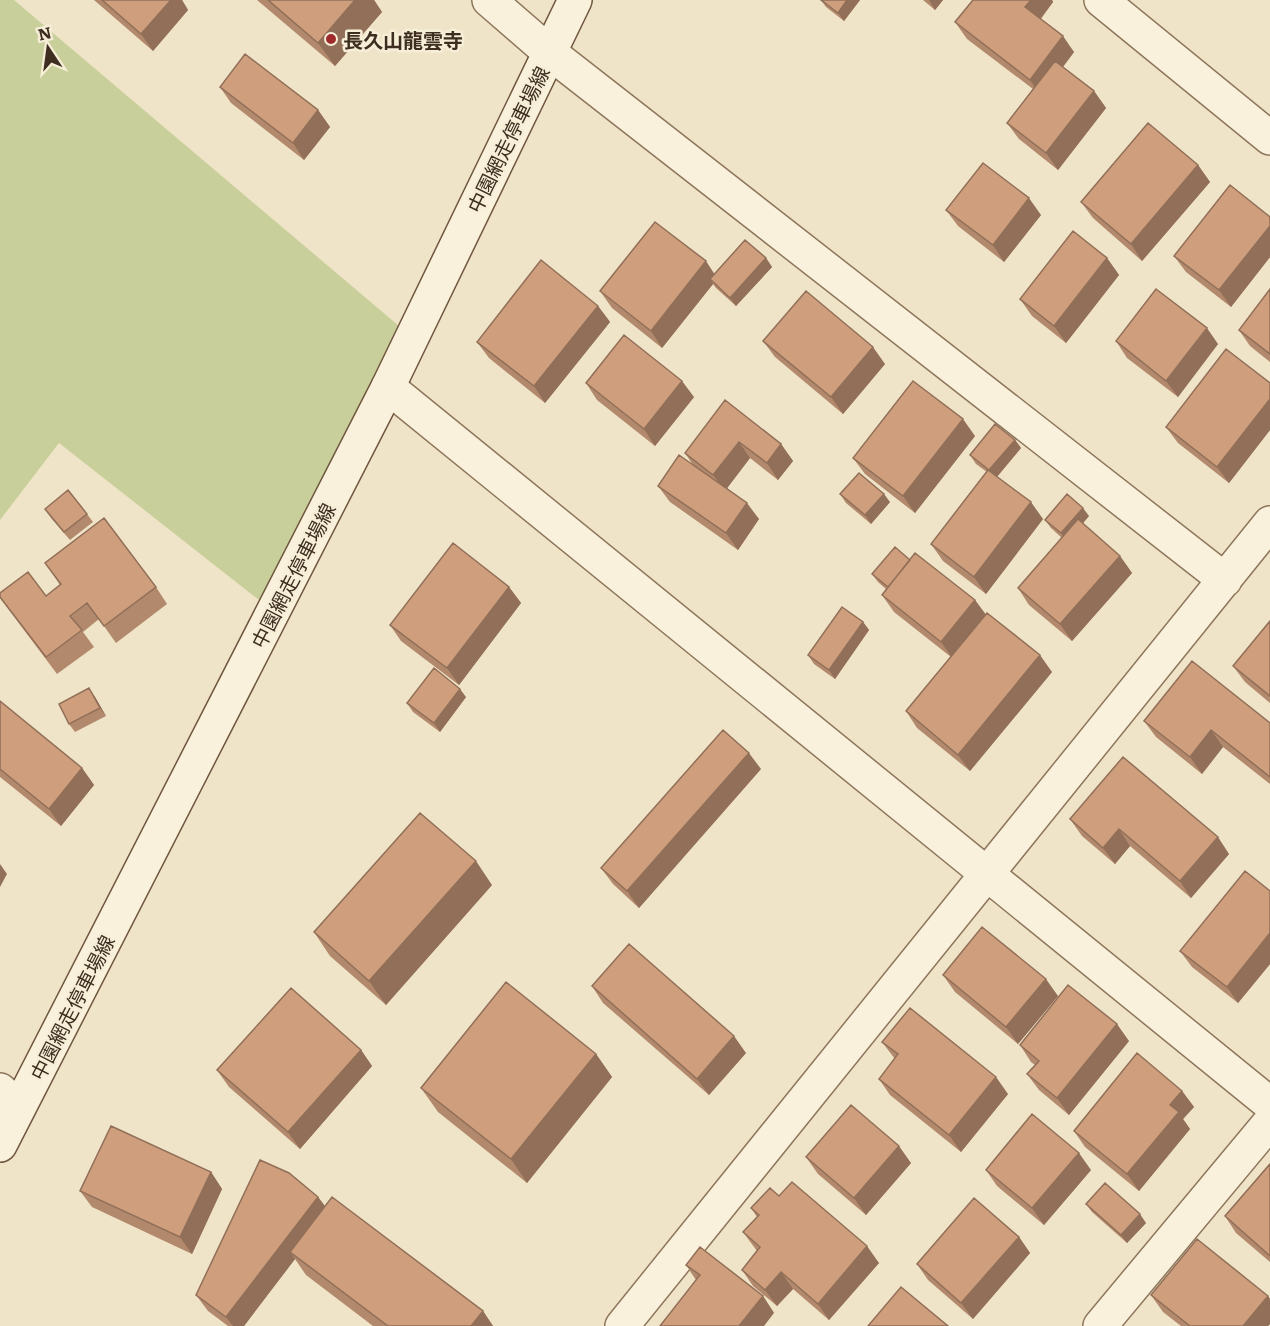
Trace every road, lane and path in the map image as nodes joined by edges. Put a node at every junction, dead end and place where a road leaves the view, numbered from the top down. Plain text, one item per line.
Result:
1 (489, 0) edge
2 (575, 0) edge
3 (1112, 3) edge
4 (549, 52) junction
5 (1270, 138) edge
6 (388, 387) junction
7 (1270, 523) edge
8 (1225, 579) junction
9 (986, 874) junction
10 (1264, 1088) edge
11 (10, 1099) edge
12 (1270, 1122) edge
13 (0, 1144) edge
14 (622, 1326) edge
15 (1100, 1326) edge

1 - 4 street
2 - 4 street, 中園網走停車場線
3 - 5 street
4 - 6 street, 中園網走停車場線
4 - 8 street
6 - 9 street
6 - 11 street, 中園網走停車場線
7 - 8 street
8 - 9 street
9 - 10 street
9 - 14 street
11 - 13 street, 中園網走停車場線
12 - 15 street

